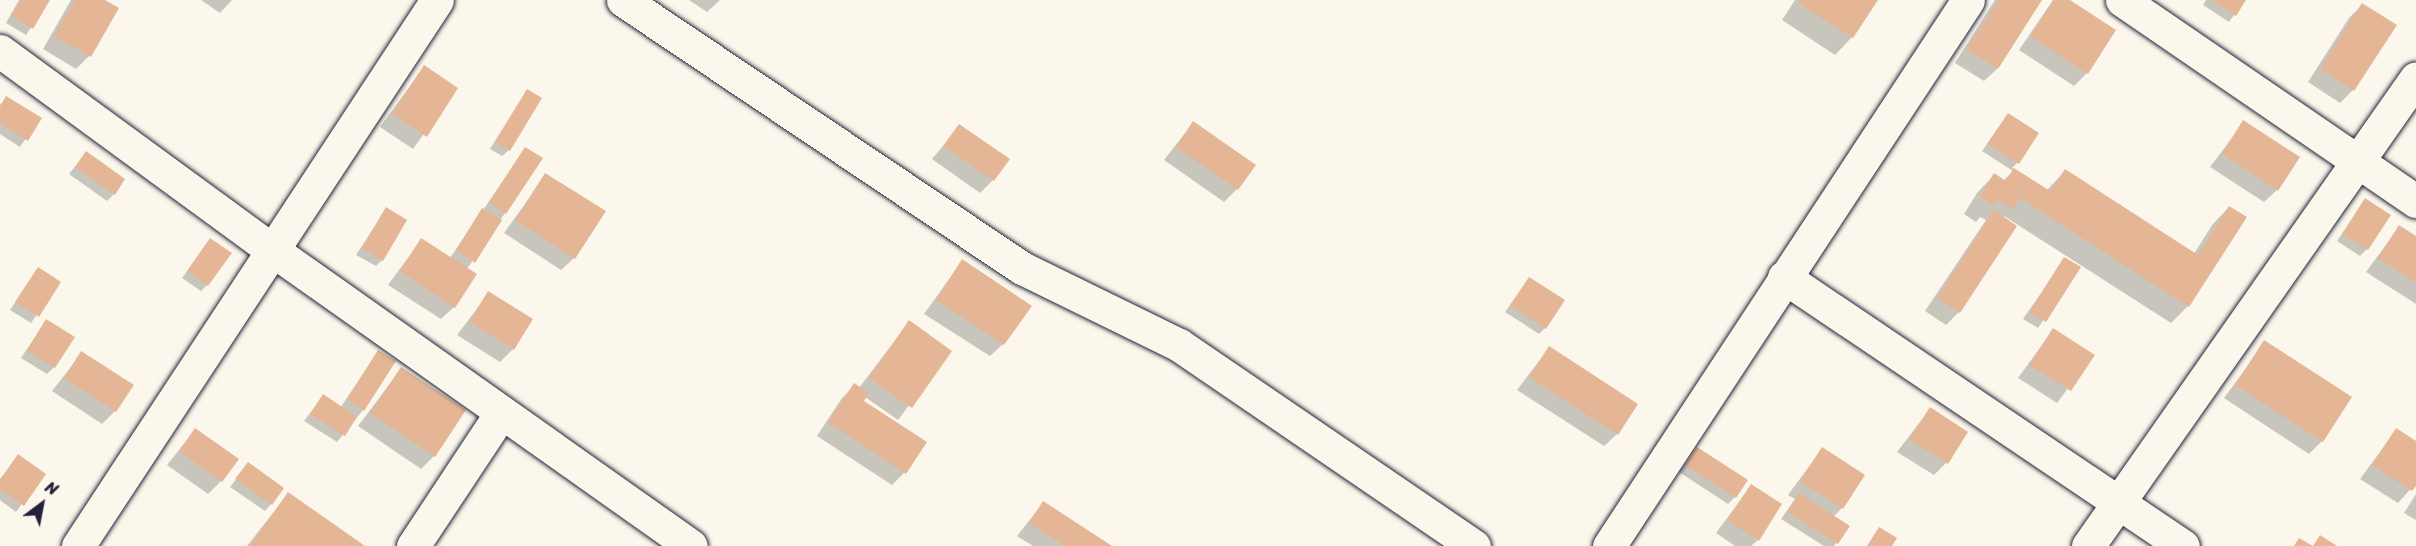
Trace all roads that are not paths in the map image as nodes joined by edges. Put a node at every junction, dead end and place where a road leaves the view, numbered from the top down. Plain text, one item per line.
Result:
1 (437, 0) edge
2 (622, 0) edge
3 (1968, 0) edge
4 (2122, 0) edge
5 (0, 51) edge
6 (2416, 78) edge
7 (2358, 160) junction
8 (2416, 201) edge
9 (270, 249) junction
10 (1784, 277) junction
11 (501, 413) junction
12 (2118, 502) junction
13 (78, 546) edge
14 (413, 546) edge
15 (691, 546) edge
16 (1474, 546) edge
17 (1609, 546) edge
18 (2088, 546) edge
19 (2183, 546) edge

1 - 9 street
2 - 16 street
3 - 10 street
4 - 7 street
5 - 9 street
6 - 7 street
7 - 8 street
7 - 12 street
9 - 11 street
9 - 13 street
10 - 12 street
10 - 17 street
11 - 14 street
11 - 15 street
12 - 18 street
12 - 19 street

